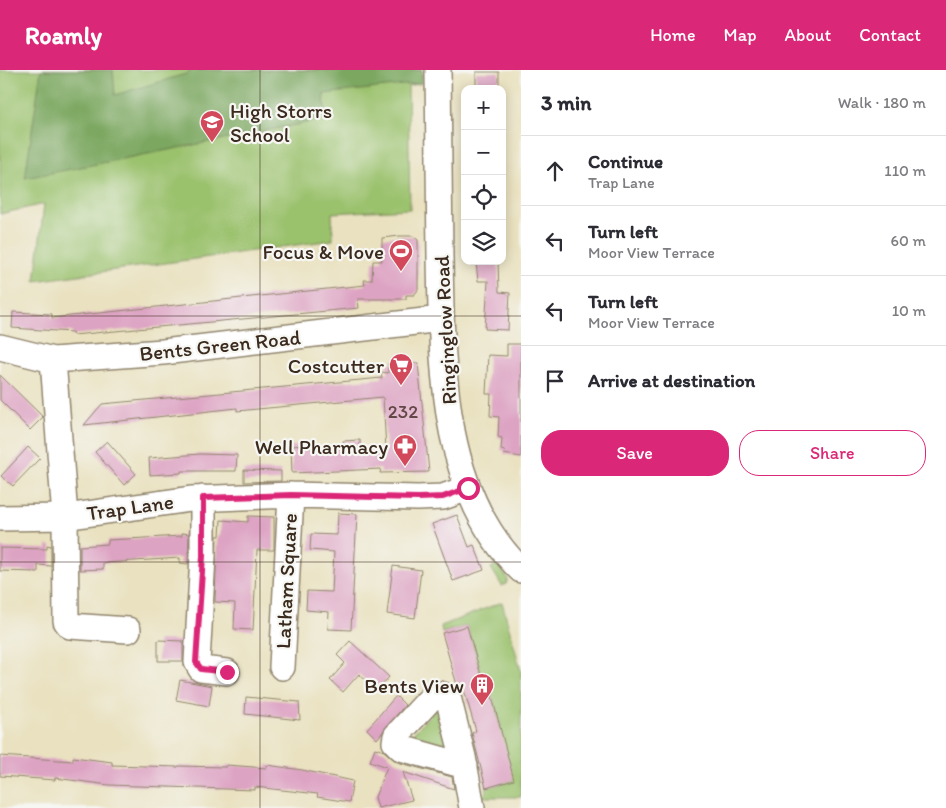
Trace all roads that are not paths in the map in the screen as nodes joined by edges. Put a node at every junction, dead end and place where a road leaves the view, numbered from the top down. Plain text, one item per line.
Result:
1 (438, 70) edge
2 (441, 320) junction
3 (0, 347) edge
4 (52, 360) junction
5 (468, 488) junction
6 (291, 495) junction
7 (203, 498) junction
8 (64, 517) junction
9 (0, 518) edge
10 (521, 570) edge
11 (128, 630) dead end
12 (282, 667) dead end
13 (227, 672) dead end
14 (465, 766) dead end
15 (472, 808) edge

1 - 2 street, Ringinglow Road
2 - 4 street, Bents Green Road
2 - 5 street, Ringinglow Road
3 - 4 street, Bents Green Road
4 - 8 street
5 - 6 street, Trap Lane
5 - 10 street, Ringinglow Road
6 - 7 street, Trap Lane
6 - 12 street, Latham Square
7 - 8 street, Trap Lane
7 - 13 street
8 - 9 street, Trap Lane
8 - 11 street
14 - 15 street

